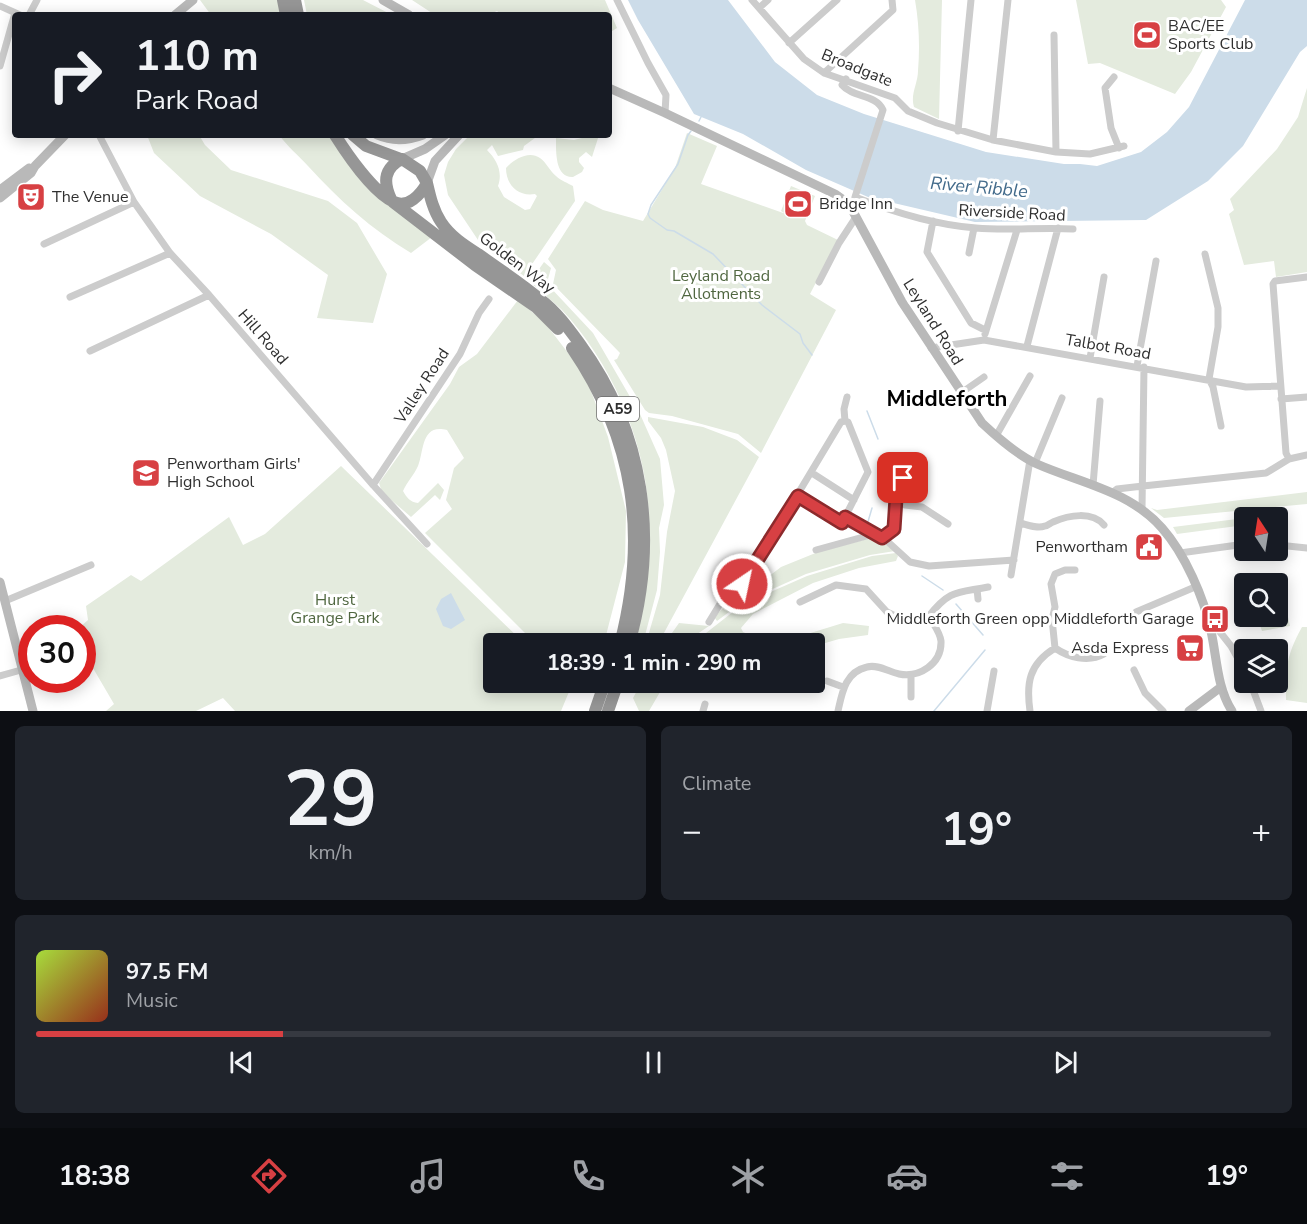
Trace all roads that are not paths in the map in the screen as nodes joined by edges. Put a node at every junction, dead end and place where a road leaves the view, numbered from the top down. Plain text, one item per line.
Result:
1 (193, 0) edge
2 (383, 0) edge
3 (617, 0) edge
4 (752, 0) edge
5 (768, 0) edge
6 (837, 0) edge
7 (892, 0) edge
8 (971, 0) edge
9 (1008, 0) edge
10 (759, 8) junction
11 (179, 12) edge
12 (402, 12) edge
13 (12, 31) edge
14 (1054, 35) dead end
15 (789, 43) junction
16 (0, 66) edge
17 (824, 73) junction
18 (1114, 77) dead end
19 (846, 79) junction
20 (612, 89) edge
21 (665, 112) junction
22 (958, 131) junction
23 (63, 138) edge
24 (101, 138) edge
25 (337, 138) edge
26 (357, 138) edge
27 (385, 138) edge
28 (412, 138) edge
29 (441, 138) edge
30 (456, 138) edge
31 (993, 140) junction
32 (1056, 152) junction
33 (402, 159) junction
34 (35, 166) junction
35 (427, 183) junction
36 (0, 190) edge
37 (853, 197) junction
38 (0, 198) edge
39 (392, 201) junction
40 (134, 202) junction
41 (855, 217) junction
42 (933, 221) junction
43 (974, 228) junction
44 (1058, 228) junction
45 (1073, 229) dead end
46 (1017, 230) junction
47 (45, 244) dead end
48 (170, 253) junction
49 (969, 253) dead end
50 (1205, 254) dead end
51 (1156, 261) dead end
52 (1104, 277) dead end
53 (1307, 277) edge
54 (819, 282) dead end
55 (209, 295) junction
56 (70, 297) dead end
57 (489, 299) dead end
58 (985, 330) junction
59 (984, 340) junction
60 (1027, 346) junction
61 (932, 348) junction
62 (90, 351) dead end
63 (1090, 358) junction
64 (1140, 366) junction
65 (984, 376) dead end
66 (1030, 376) dead end
67 (1209, 380) junction
68 (1280, 386) junction
69 (961, 393) junction
70 (848, 397) dead end
71 (1307, 397) edge
72 (1062, 398) dead end
73 (1281, 399) junction
74 (1101, 401) dead end
75 (845, 421) junction
76 (1221, 426) dead end
77 (996, 436) junction
78 (1307, 455) edge
79 (1289, 459) junction
80 (1033, 462) junction
81 (812, 473) junction
82 (903, 478) dead end
83 (373, 485) junction
84 (1093, 485) junction
85 (1143, 486) junction
86 (1112, 493) junction
87 (798, 496) junction
88 (854, 500) junction
89 (896, 501) junction
90 (1142, 509) junction
91 (845, 517) junction
92 (1020, 523) junction
93 (948, 524) dead end
94 (1104, 525) dead end
95 (874, 534) junction
96 (882, 538) junction
97 (427, 544) dead end
98 (1234, 546) edge
99 (1288, 546) edge
100 (1307, 548) edge
101 (816, 550) dead end
102 (1180, 553) junction
103 (1014, 560) junction
104 (91, 565) dead end
105 (1075, 570) dead end
106 (1011, 575) dead end
107 (0, 585) edge
108 (988, 586) dead end
109 (1196, 586) junction
110 (977, 589) junction
111 (978, 599) dead end
112 (5, 601) junction
113 (800, 602) dead end
114 (1136, 612) dead end
115 (929, 616) junction
116 (1208, 616) junction
117 (1052, 619) junction
118 (708, 622) dead end
119 (1039, 622) dead end
120 (622, 633) edge
121 (631, 633) edge
122 (1055, 648) junction
123 (1234, 651) edge
124 (1104, 654) dead end
125 (18, 657) edge
126 (1134, 670) dead end
127 (18, 671) edge
128 (994, 671) dead end
129 (911, 675) junction
130 (0, 676) edge
131 (827, 681) dead end
132 (843, 687) junction
133 (1221, 687) junction
134 (28, 693) edge
135 (601, 693) edge
136 (614, 693) edge
137 (1254, 693) edge
138 (911, 697) dead end
139 (33, 711) edge
140 (595, 711) edge
141 (608, 711) edge
142 (838, 711) edge
143 (987, 711) edge
144 (1030, 711) edge
145 (1163, 711) edge
146 (1190, 711) edge
147 (1232, 711) edge
148 (1261, 711) edge

1 - 11 main road
2 - 12 main road
3 - 21 street
4 - 10 street, Broadgate
5 - 10 street
6 - 15 street
7 - 17 street
8 - 22 street
9 - 31 street
10 - 15 street, Broadgate
13 - 16 street
14 - 32 street
15 - 17 street, Broadgate
17 - 19 street, Broadgate
18 - 32 street, Broadgate
19 - 22 street, Broadgate
19 - 37 street
20 - 21 main road
21 - 37 main road
22 - 31 street, Broadgate
23 - 34 main road
24 - 40 street, Hill Road
25 - 39 highway, A59
26 - 33 highway, A59
27 - 28 main road
29 - 33 main road
30 - 35 main road
31 - 32 street, Broadgate
33 - 35 highway, A59
33 - 39 highway
34 - 36 main road
34 - 38 main road
35 - 39 highway
35 - 121 highway, Golden Way / A59
37 - 41 main road, Leyland Road
37 - 42 street, Riverside Road
39 - 120 highway, Golden Way / A59
40 - 47 street
40 - 48 street, Hill Road
41 - 54 street
41 - 61 main road, Leyland Road
42 - 43 street, Riverside Road
42 - 58 street
43 - 46 street, Riverside Road
43 - 49 street
44 - 45 street, Riverside Road
44 - 46 street, Riverside Road
44 - 60 street
46 - 58 street
48 - 55 street, Hill Road
48 - 56 street
50 - 67 street
51 - 64 street
52 - 63 street
53 - 68 street
55 - 62 street
55 - 83 street, Hill Road
57 - 83 street, Valley Road
58 - 59 street
59 - 60 street, Talbot Road
59 - 61 street, Talbot Road
60 - 63 street, Talbot Road
61 - 69 main road, Leyland Road
63 - 64 street, Talbot Road
64 - 67 street, Talbot Road
64 - 85 street
65 - 69 street
66 - 77 street
67 - 68 street, Talbot Road
67 - 76 street
68 - 73 street
69 - 77 main road, Leyland Road
70 - 75 street
71 - 73 street
72 - 80 street
73 - 79 street
74 - 84 street
75 - 81 street
75 - 88 street
77 - 80 main road, Leyland Road
78 - 79 street
79 - 85 street
80 - 84 main road, Leyland Road
80 - 92 street
81 - 87 street
81 - 88 street
82 - 89 street
83 - 97 street, Hill Road
84 - 86 main road, Leyland Road
85 - 86 street
85 - 90 street
86 - 90 main road, Leyland Road
87 - 91 street
87 - 118 street
88 - 91 street
89 - 93 street
89 - 96 street
90 - 102 main road, Leyland Road
91 - 95 street
92 - 94 street
92 - 103 street
95 - 96 street
95 - 101 street
96 - 103 street
98 - 102 street
99 - 100 street
102 - 109 main road, Leyland Road
103 - 106 street
104 - 112 street
105 - 117 street
107 - 112 main road
108 - 110 street
109 - 114 street
109 - 116 main road, Leyland Road
110 - 111 street
110 - 115 street
112 - 125 main road
113 - 115 street
115 - 129 street
116 - 123 street
116 - 133 main road, Leyland Road
117 - 119 street
117 - 122 street
122 - 124 street
122 - 144 street
126 - 145 street
127 - 130 street
128 - 143 street
129 - 132 street
129 - 138 street
131 - 132 street
132 - 142 street
133 - 146 main road
133 - 147 main road, Leyland Road
134 - 139 main road
135 - 140 highway
136 - 141 highway
137 - 148 street

